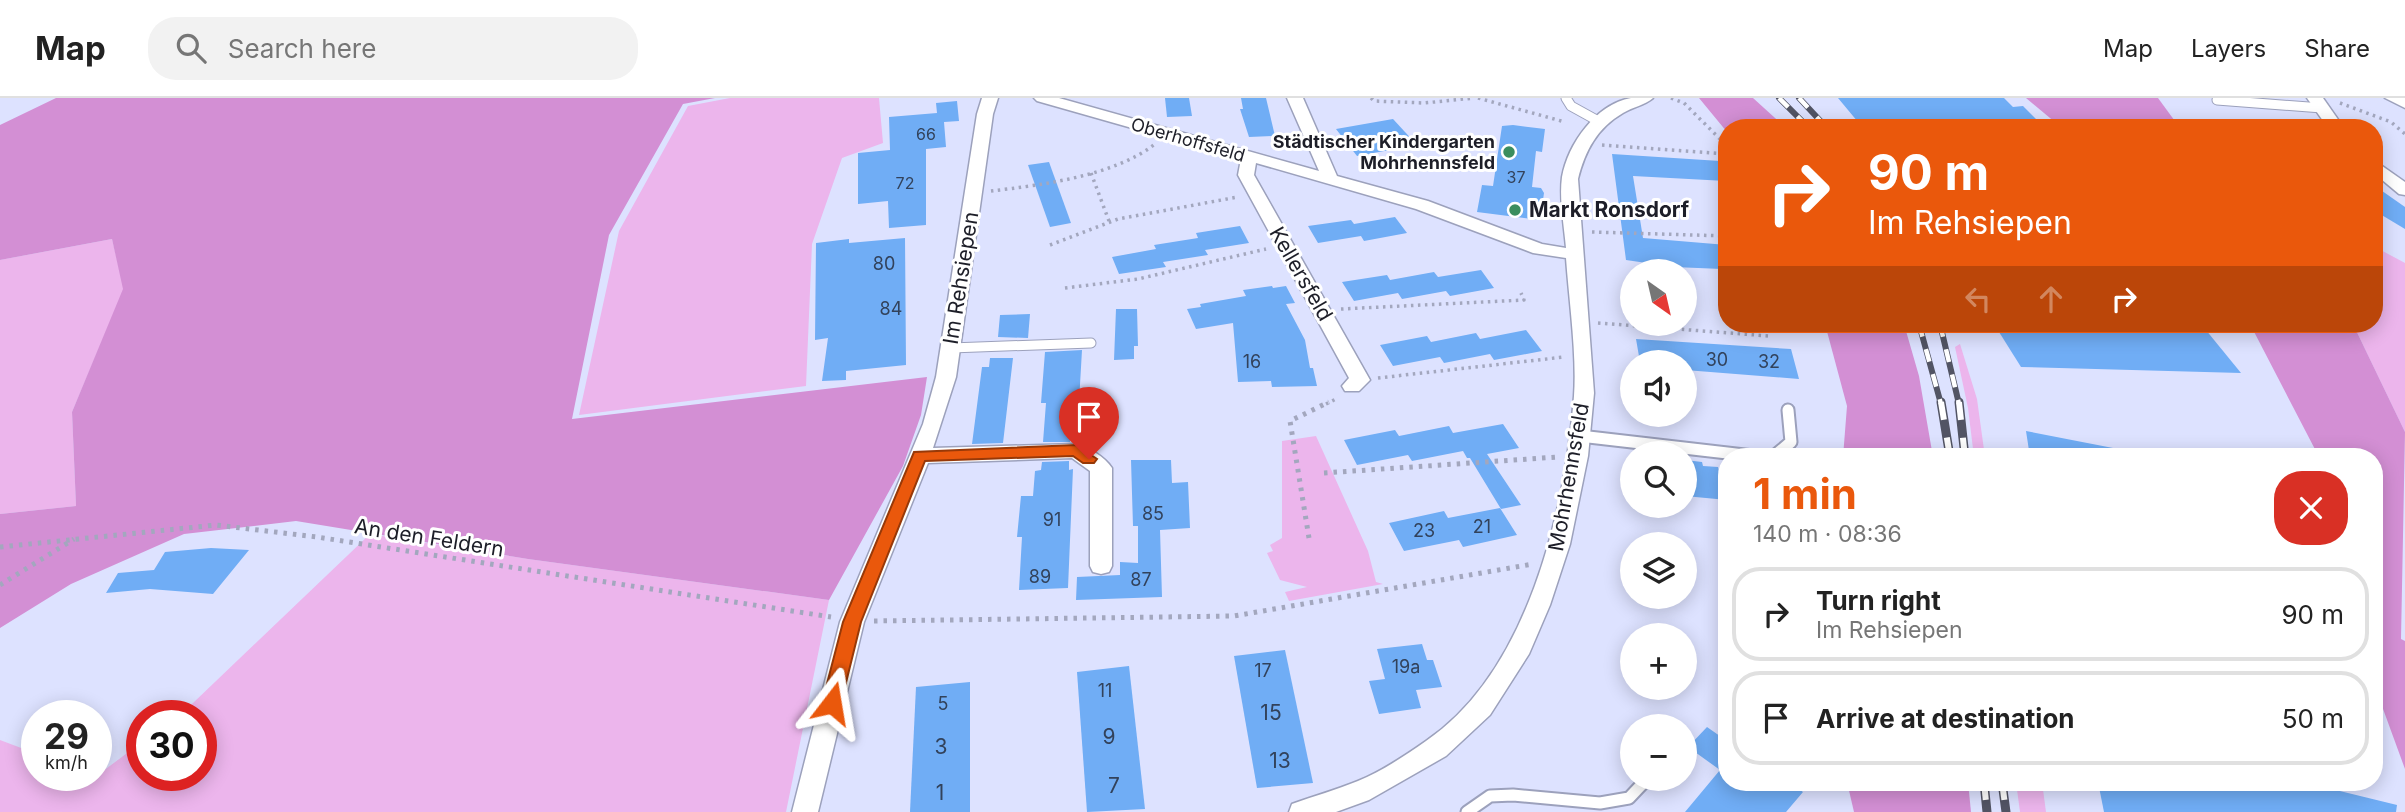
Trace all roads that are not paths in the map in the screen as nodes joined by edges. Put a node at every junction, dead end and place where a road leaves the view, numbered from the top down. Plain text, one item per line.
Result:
1 (989, 98) edge
2 (1042, 98) edge
3 (1295, 98) edge
4 (1566, 98) edge
5 (1645, 98) edge
6 (2393, 98) edge
7 (2217, 100) dead end
8 (2323, 102) edge
9 (2405, 103) edge
10 (2332, 119) edge
11 (1591, 132) junction
12 (1249, 157) junction
13 (2383, 172) edge
14 (1330, 178) junction
15 (2405, 190) edge
16 (1574, 254) junction
17 (1091, 343) dead end
18 (951, 348) junction
19 (1356, 383) road end
20 (1788, 411) dead end
21 (1578, 446) junction
22 (1784, 448) edge
23 (1718, 454) edge
24 (920, 456) junction
25 (1101, 566) dead end
26 (1636, 791) edge
27 (805, 812) edge
28 (1302, 812) edge
29 (1467, 812) edge

1 - 18 street, Im Rehsiepen
2 - 12 street, Oberhoffsfeld
3 - 14 street
4 - 11 lane
5 - 11 street
6 - 9 street
7 - 8 lane
8 - 10 street
11 - 16 street, Mohrhennsfeld
12 - 14 street, Oberhoffsfeld
12 - 19 street, Kellersfeld
13 - 15 street
14 - 16 street, Oberhoffsfeld
16 - 21 street, Mohrhennsfeld
17 - 18 lane
18 - 24 street, Im Rehsiepen
20 - 22 lane
21 - 23 lane
21 - 28 street, Mohrhennsfeld
24 - 25 street
24 - 27 street, Im Rehsiepen
26 - 29 lane

